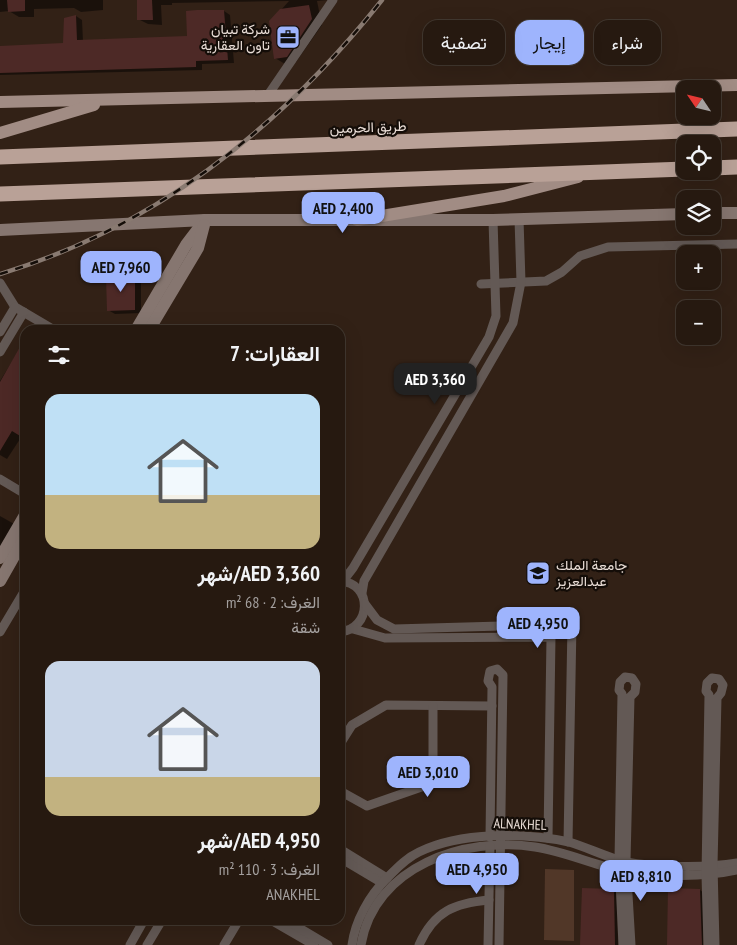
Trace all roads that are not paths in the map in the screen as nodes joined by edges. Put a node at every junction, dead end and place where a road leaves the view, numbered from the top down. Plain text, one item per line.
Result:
1 (333, 0) edge
2 (737, 85) edge
3 (268, 95) junction
4 (126, 99) junction
5 (0, 102) edge
6 (737, 129) edge
7 (0, 133) edge
8 (0, 157) edge
9 (737, 167) edge
10 (721, 168) edge
11 (676, 169) edge
12 (596, 172) junction
13 (0, 194) edge
14 (721, 213) edge
15 (737, 213) edge
16 (676, 214) edge
17 (519, 219) junction
18 (205, 220) junction
19 (357, 220) junction
20 (493, 220) junction
21 (0, 230) edge
22 (737, 244) edge
23 (521, 282) junction
24 (0, 283) edge
25 (495, 283) junction
26 (481, 284) dead end
27 (14, 307) junction
28 (24, 312) junction
29 (46, 325) edge
30 (139, 325) edge
31 (152, 325) edge
32 (0, 332) edge
33 (0, 352) edge
34 (0, 480) edge
35 (20, 491) edge
36 (20, 524) edge
37 (20, 546) edge
38 (0, 558) edge
39 (345, 577) edge
40 (0, 580) edge
41 (345, 582) edge
42 (362, 593) junction
43 (20, 598) edge
44 (365, 604) junction
45 (353, 628) junction
46 (345, 631) edge
47 (0, 632) edge
48 (433, 706) junction
49 (492, 706) junction
50 (345, 736) edge
51 (345, 794) edge
52 (548, 838) junction
53 (490, 841) junction
54 (500, 841) junction
55 (568, 842) junction
56 (345, 853) edge
57 (345, 861) edge
58 (622, 861) junction
59 (737, 862) edge
60 (710, 870) junction
61 (737, 870) edge
62 (624, 871) junction
63 (384, 881) junction
64 (489, 900) junction
65 (141, 925) edge
66 (159, 925) edge
67 (236, 925) edge
68 (280, 925) edge
69 (294, 925) edge
70 (130, 945) edge
71 (147, 945) edge
72 (224, 945) edge
73 (314, 945) edge
74 (328, 945) edge
75 (352, 945) edge
76 (361, 945) edge
77 (420, 945) edge
78 (488, 945) edge
79 (499, 945) edge
80 (623, 945) edge
81 (631, 945) edge
82 (708, 945) edge
83 (715, 945) edge

1 - 3 street
2 - 3 main road
3 - 4 main road
4 - 5 main road
4 - 7 main road
6 - 8 highway, طريق الحرمين
9 - 10 highway
11 - 12 highway
12 - 13 highway
12 - 19 main road
14 - 15 main road
16 - 17 main road
17 - 20 main road
17 - 23 street
18 - 19 main road
18 - 21 main road
18 - 30 main road
18 - 31 main road
19 - 20 main road
20 - 25 street
22 - 23 street
23 - 25 street
23 - 42 street
24 - 27 street
25 - 26 street
25 - 39 street
27 - 28 street
27 - 32 street
28 - 29 street
28 - 33 street
34 - 35 street
36 - 38 main road
37 - 40 main road
41 - 42 street
42 - 44 street
43 - 47 street
44 - 45 street
44 - 55 street
45 - 46 street
45 - 52 street
48 - 49 street
48 - 50 street
48 - 51 street
49 - 53 street
49 - 54 street
52 - 54 street, ALNAKHEL
52 - 55 street, ALNAKHEL
53 - 54 street, ALNAKHEL
53 - 63 street, ALNAKHEL
53 - 64 street
53 - 76 street
54 - 62 street
54 - 79 street
55 - 58 street, ALNAKHEL
56 - 63 street
57 - 63 street
58 - 58 street
58 - 60 street, ALNAKHEL
58 - 62 street
59 - 60 street, ALNAKHEL
60 - 60 street
60 - 61 street
60 - 62 street
60 - 82 street
60 - 83 street
62 - 80 street
62 - 81 street
63 - 75 street, ALNAKHEL
64 - 77 street
64 - 78 street
65 - 70 street
66 - 71 street
67 - 72 street
68 - 73 street
69 - 74 street

